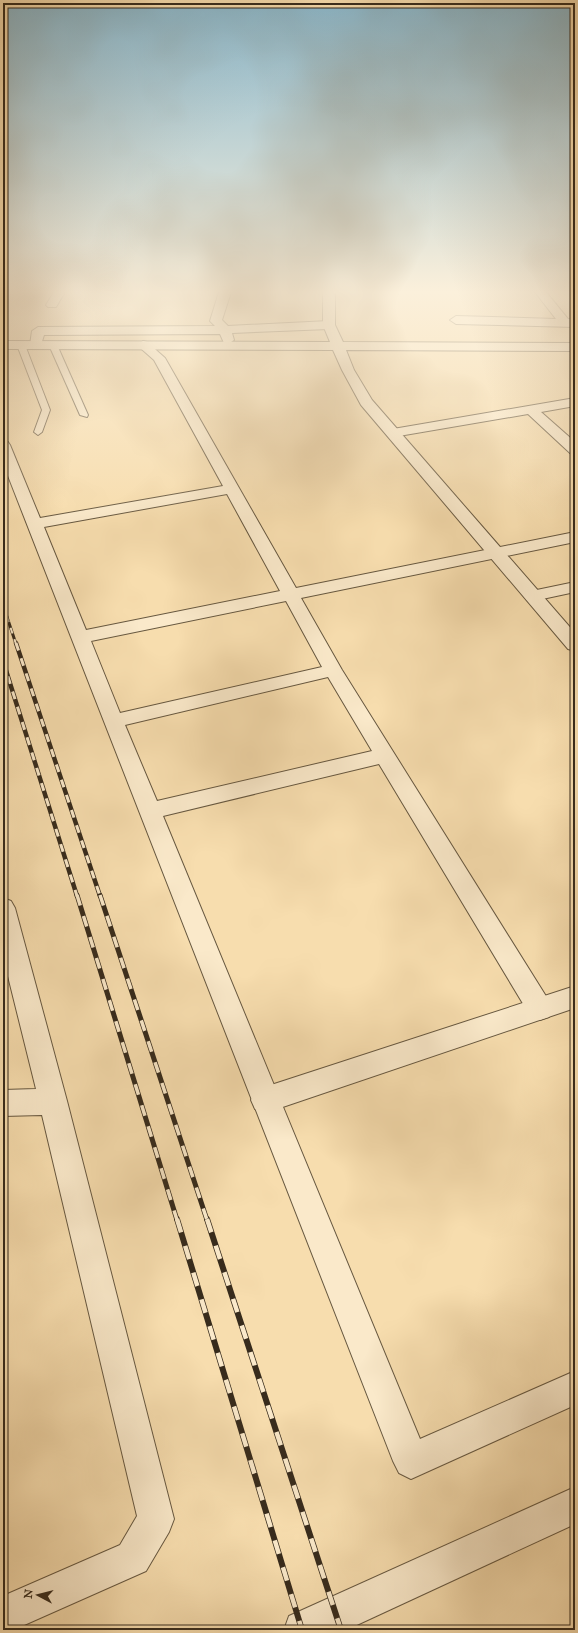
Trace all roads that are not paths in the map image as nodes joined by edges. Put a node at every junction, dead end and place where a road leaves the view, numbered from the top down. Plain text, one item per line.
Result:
1 (30, 368) edge
2 (64, 368) edge
3 (165, 368) edge
4 (347, 368) edge
5 (575, 402) edge
6 (530, 409) junction
7 (84, 415) dead end
8 (38, 432) dead end
9 (393, 433) junction
10 (3, 445) edge
11 (575, 450) edge
12 (232, 489) junction
13 (35, 524) junction
14 (575, 537) edge
15 (496, 554) junction
16 (575, 587) edge
17 (291, 595) junction
18 (533, 596) junction
19 (81, 637) junction
20 (575, 645) edge
21 (333, 670) junction
22 (113, 721) junction
23 (385, 755) junction
24 (149, 811) junction
25 (3, 908) edge
26 (7, 947) edge
27 (575, 997) edge
28 (540, 1009) junction
29 (53, 1100) junction
30 (265, 1100) junction
31 (3, 1103) edge
32 (575, 1388) edge
33 (575, 1505) edge
34 (3, 1615) edge
35 (304, 1630) edge

1 - 8 lane
2 - 7 lane
3 - 12 street
4 - 9 street
5 - 6 street
6 - 9 street
6 - 11 street
9 - 15 street
10 - 13 street
12 - 13 street
12 - 17 street
13 - 19 street
14 - 15 street
15 - 17 street
15 - 18 street
16 - 18 street
17 - 19 street
17 - 21 street
18 - 20 street
19 - 22 street
21 - 22 street
21 - 23 street
22 - 24 street
23 - 24 street
23 - 28 street
24 - 30 street
25 - 26 street
26 - 29 street
27 - 28 street
28 - 30 street
29 - 31 street
29 - 34 street
30 - 32 street
33 - 35 street

